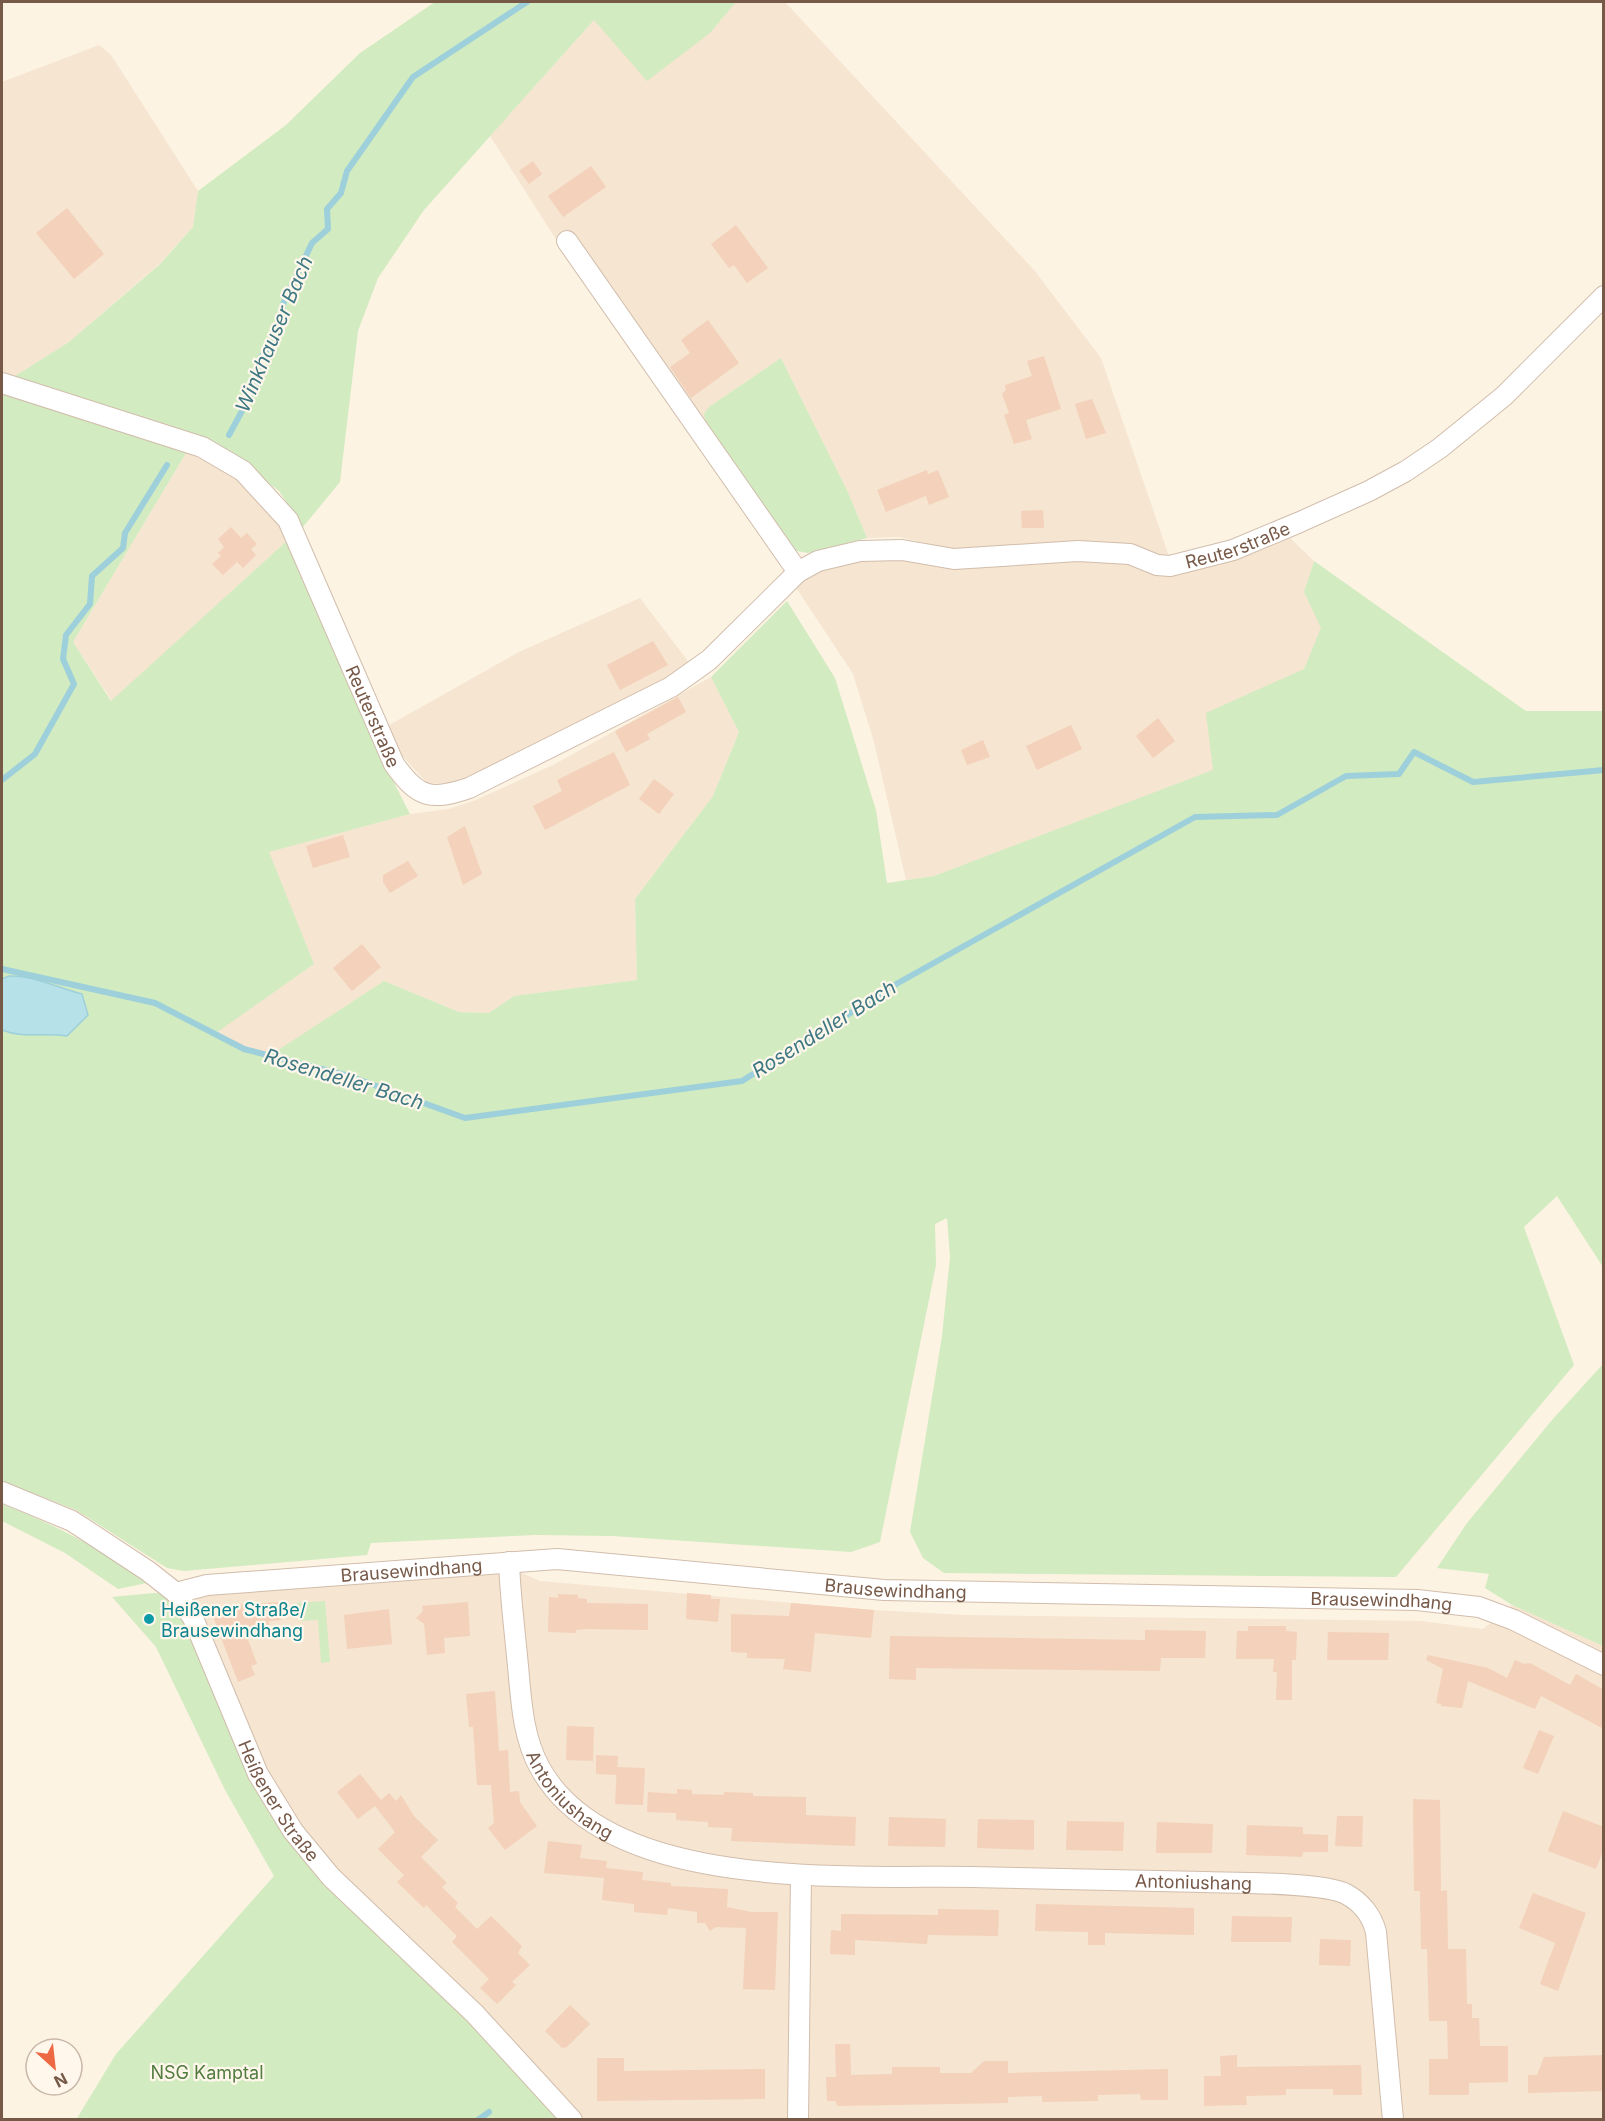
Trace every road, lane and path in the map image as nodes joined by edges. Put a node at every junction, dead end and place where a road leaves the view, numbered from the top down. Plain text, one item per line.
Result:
1 (567, 241) dead end
2 (1604, 296) edge
3 (2, 383) edge
4 (798, 572) junction
5 (2, 1492) edge
6 (509, 1562) junction
7 (176, 1593) junction
8 (1604, 1665) edge
9 (801, 1875) junction
10 (572, 2120) edge
11 (798, 2120) edge
12 (1393, 2120) edge

1 - 4 street
2 - 4 street, Reuterstraße
3 - 4 street, Reuterstraße
5 - 7 street, Heißener Straße
6 - 7 street, Brausewindhang
6 - 8 street, Brausewindhang
6 - 9 street, Antoniushang
7 - 10 street, Heißener Straße
9 - 11 street
9 - 12 street, Antoniushang

